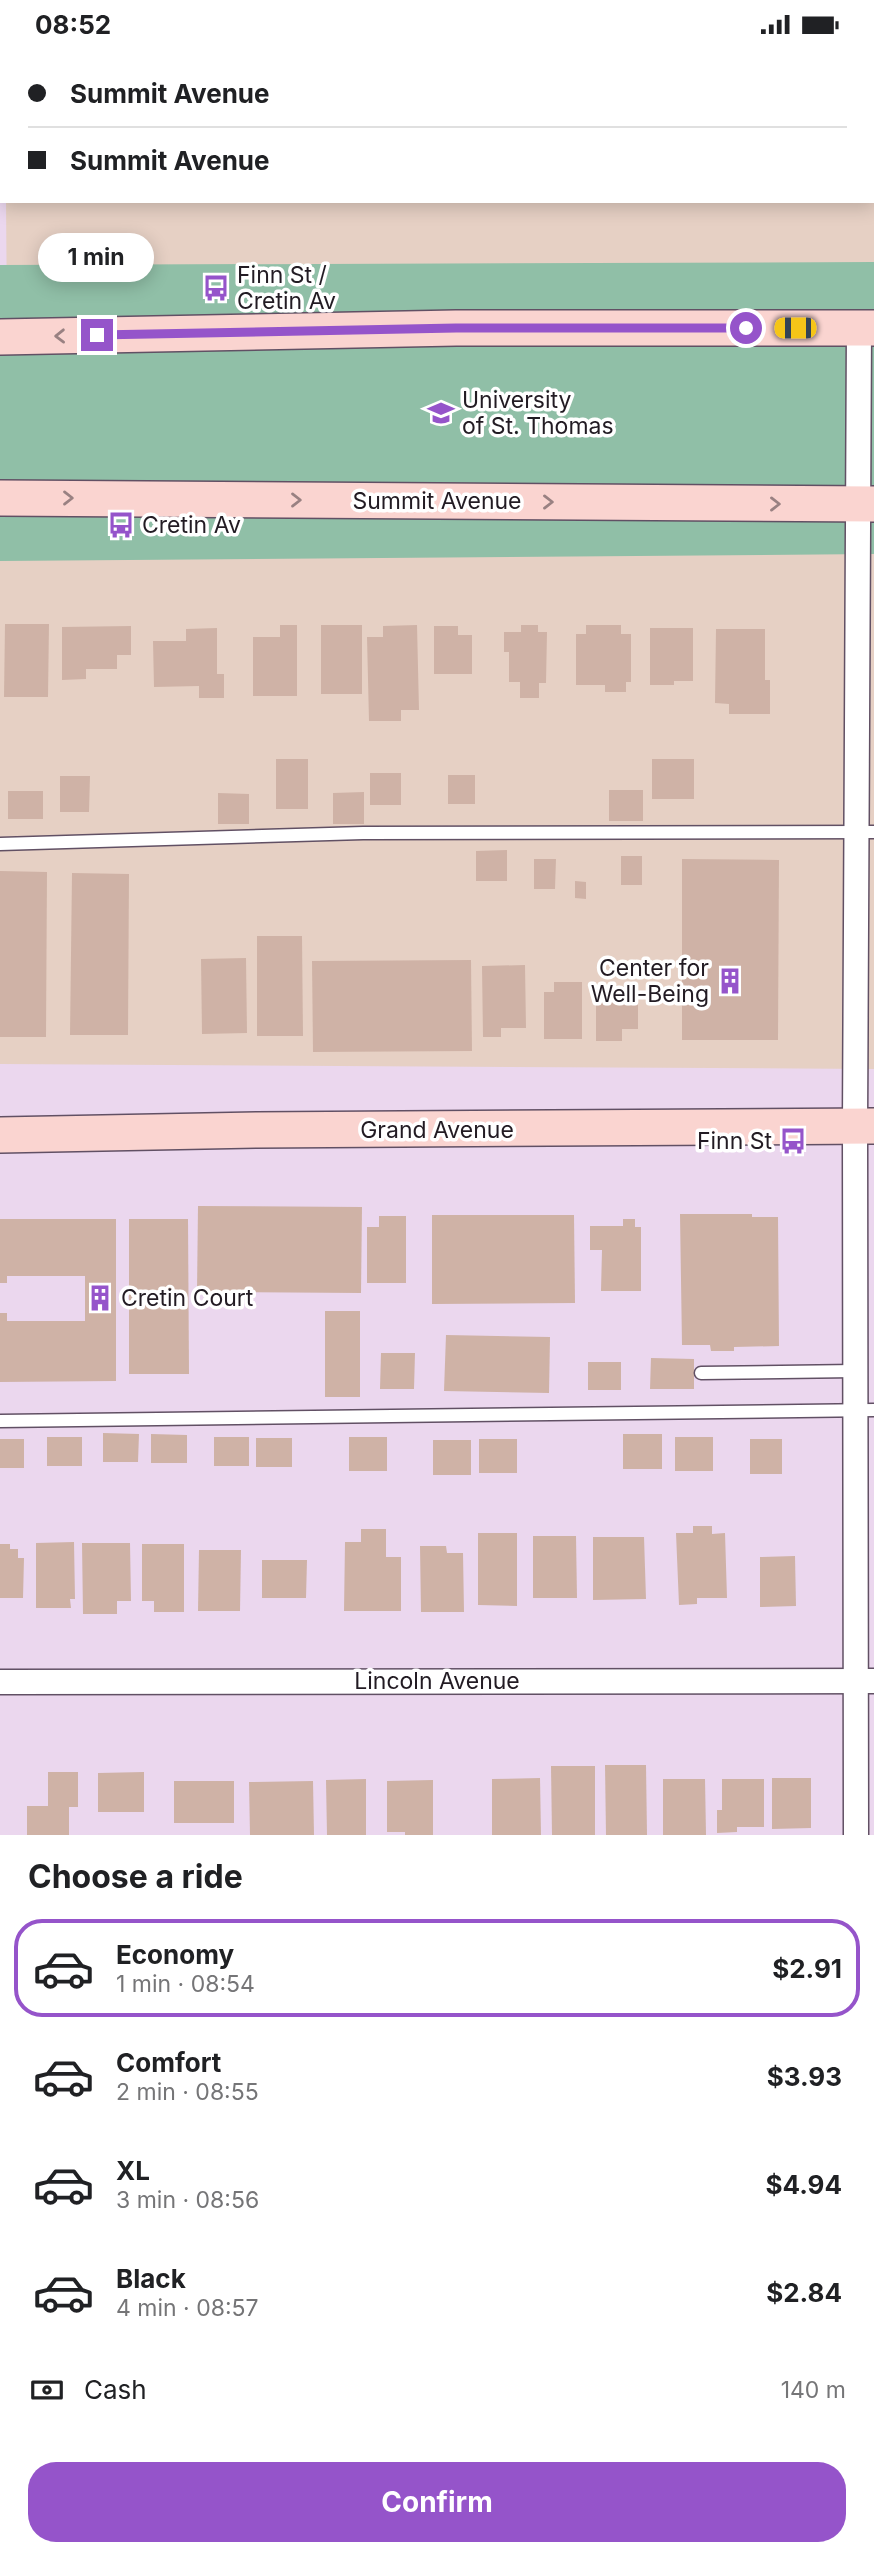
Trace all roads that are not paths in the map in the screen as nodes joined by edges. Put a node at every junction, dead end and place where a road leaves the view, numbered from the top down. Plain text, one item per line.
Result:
1 (867, 328) edge
2 (0, 337) edge
3 (0, 498) edge
4 (867, 504) edge
5 (866, 832) edge
6 (0, 844) edge
7 (864, 1126) edge
8 (0, 1135) edge
9 (855, 1371) junction
10 (701, 1373) dead end
11 (865, 1410) edge
12 (0, 1421) edge
13 (864, 1681) edge
14 (0, 1682) edge
15 (856, 1835) edge

1 -> 2 street
1 - 4 street
3 -> 4 street, Summit Avenue
4 - 5 street
5 - 6 lane
5 - 7 street
7 - 8 street, Grand Avenue
7 - 9 street
9 - 10 lane
9 - 11 street
11 - 12 lane
11 - 13 street
13 - 14 street, Lincoln Avenue
13 - 15 street

